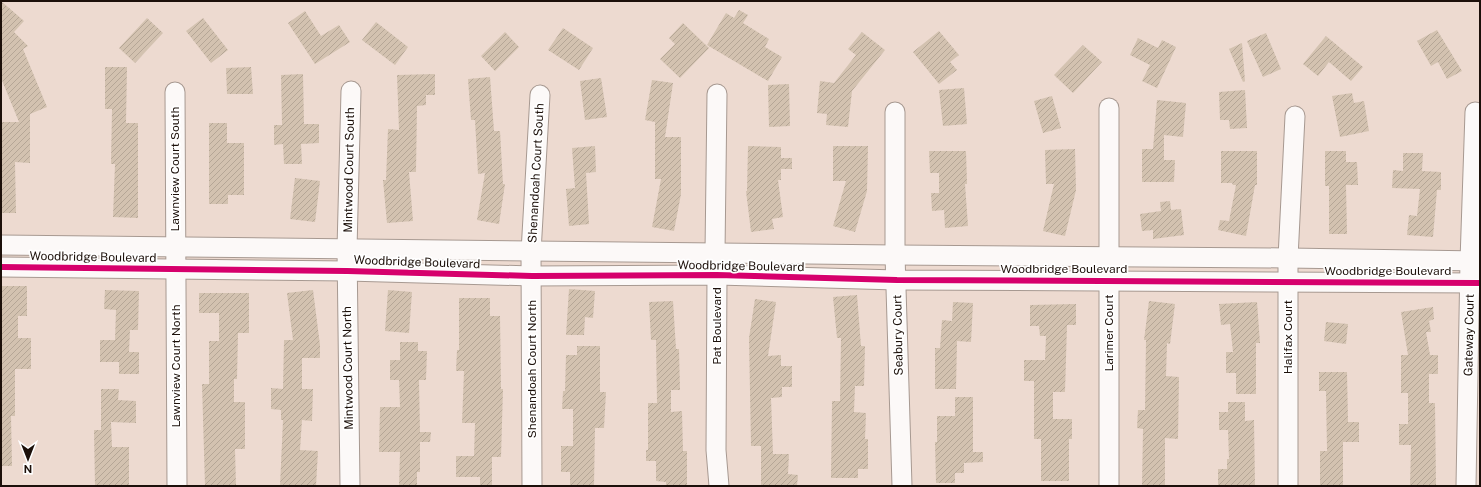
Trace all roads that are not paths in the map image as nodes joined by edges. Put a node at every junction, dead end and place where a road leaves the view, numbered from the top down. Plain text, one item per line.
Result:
1 (351, 91) dead end
2 (175, 92) dead end
3 (717, 94) dead end
4 (540, 95) dead end
5 (1109, 108) dead end
6 (895, 112) dead end
7 (1475, 112) dead end
8 (1295, 116) dead end
9 (1, 244) edge
10 (175, 246) junction
11 (347, 249) junction
12 (531, 252) junction
13 (715, 252) junction
14 (895, 255) junction
15 (1108, 257) junction
16 (1288, 258) junction
17 (1475, 261) edge
18 (1, 267) edge
19 (175, 270) junction
20 (347, 271) junction
21 (717, 275) junction
22 (532, 276) junction
23 (897, 280) junction
24 (1109, 281) junction
25 (1288, 282) junction
26 (1475, 283) edge
27 (177, 486) edge
28 (350, 486) edge
29 (532, 486) edge
30 (719, 486) edge
31 (902, 486) edge
32 (1109, 486) edge
33 (1288, 486) edge
34 (1466, 486) edge

1 - 11 street, Mintwood Court South
2 - 10 street, Lawnview Court South
3 - 13 street, Pat Boulevard
4 - 12 street, Shenandoah Court South
5 - 15 street, Larimer Court
6 - 14 street, Seabury Court
7 - 17 street, Gateway Court
8 - 16 street, Halifax Court
9 - 10 street, Woodbridge Boulevard
10 - 11 street, Woodbridge Boulevard
10 - 19 street, Lawnview Court North
11 - 12 street, Woodbridge Boulevard
11 - 20 street, Mintwood Court North
12 - 13 street, Woodbridge Boulevard
12 - 22 street, Shenandoah Court North
13 - 14 street, Woodbridge Boulevard
13 - 21 street, Pat Boulevard
14 - 15 street, Woodbridge Boulevard
14 - 23 street, Seabury Court
15 - 16 street, Woodbridge Boulevard
15 - 24 street, Larimer Court
16 - 17 street, Woodbridge Boulevard
16 - 25 street, Halifax Court
17 - 26 street, Gateway Court
18 - 19 street, Woodbridge Boulevard
19 - 20 street, Woodbridge Boulevard
19 - 27 street, Lawnview Court North
20 - 22 street, Woodbridge Boulevard
20 - 28 street, Mintwood Court North
21 - 22 street, Woodbridge Boulevard
21 - 23 street, Woodbridge Boulevard
21 - 30 street, Pat Boulevard
22 - 29 street, Shenandoah Court North
23 - 24 street, Woodbridge Boulevard
23 - 31 street, Seabury Court
24 - 25 street, Woodbridge Boulevard
24 - 32 street, Larimer Court
25 - 26 street, Woodbridge Boulevard
25 - 33 street, Halifax Court
26 - 34 street, Gateway Court

